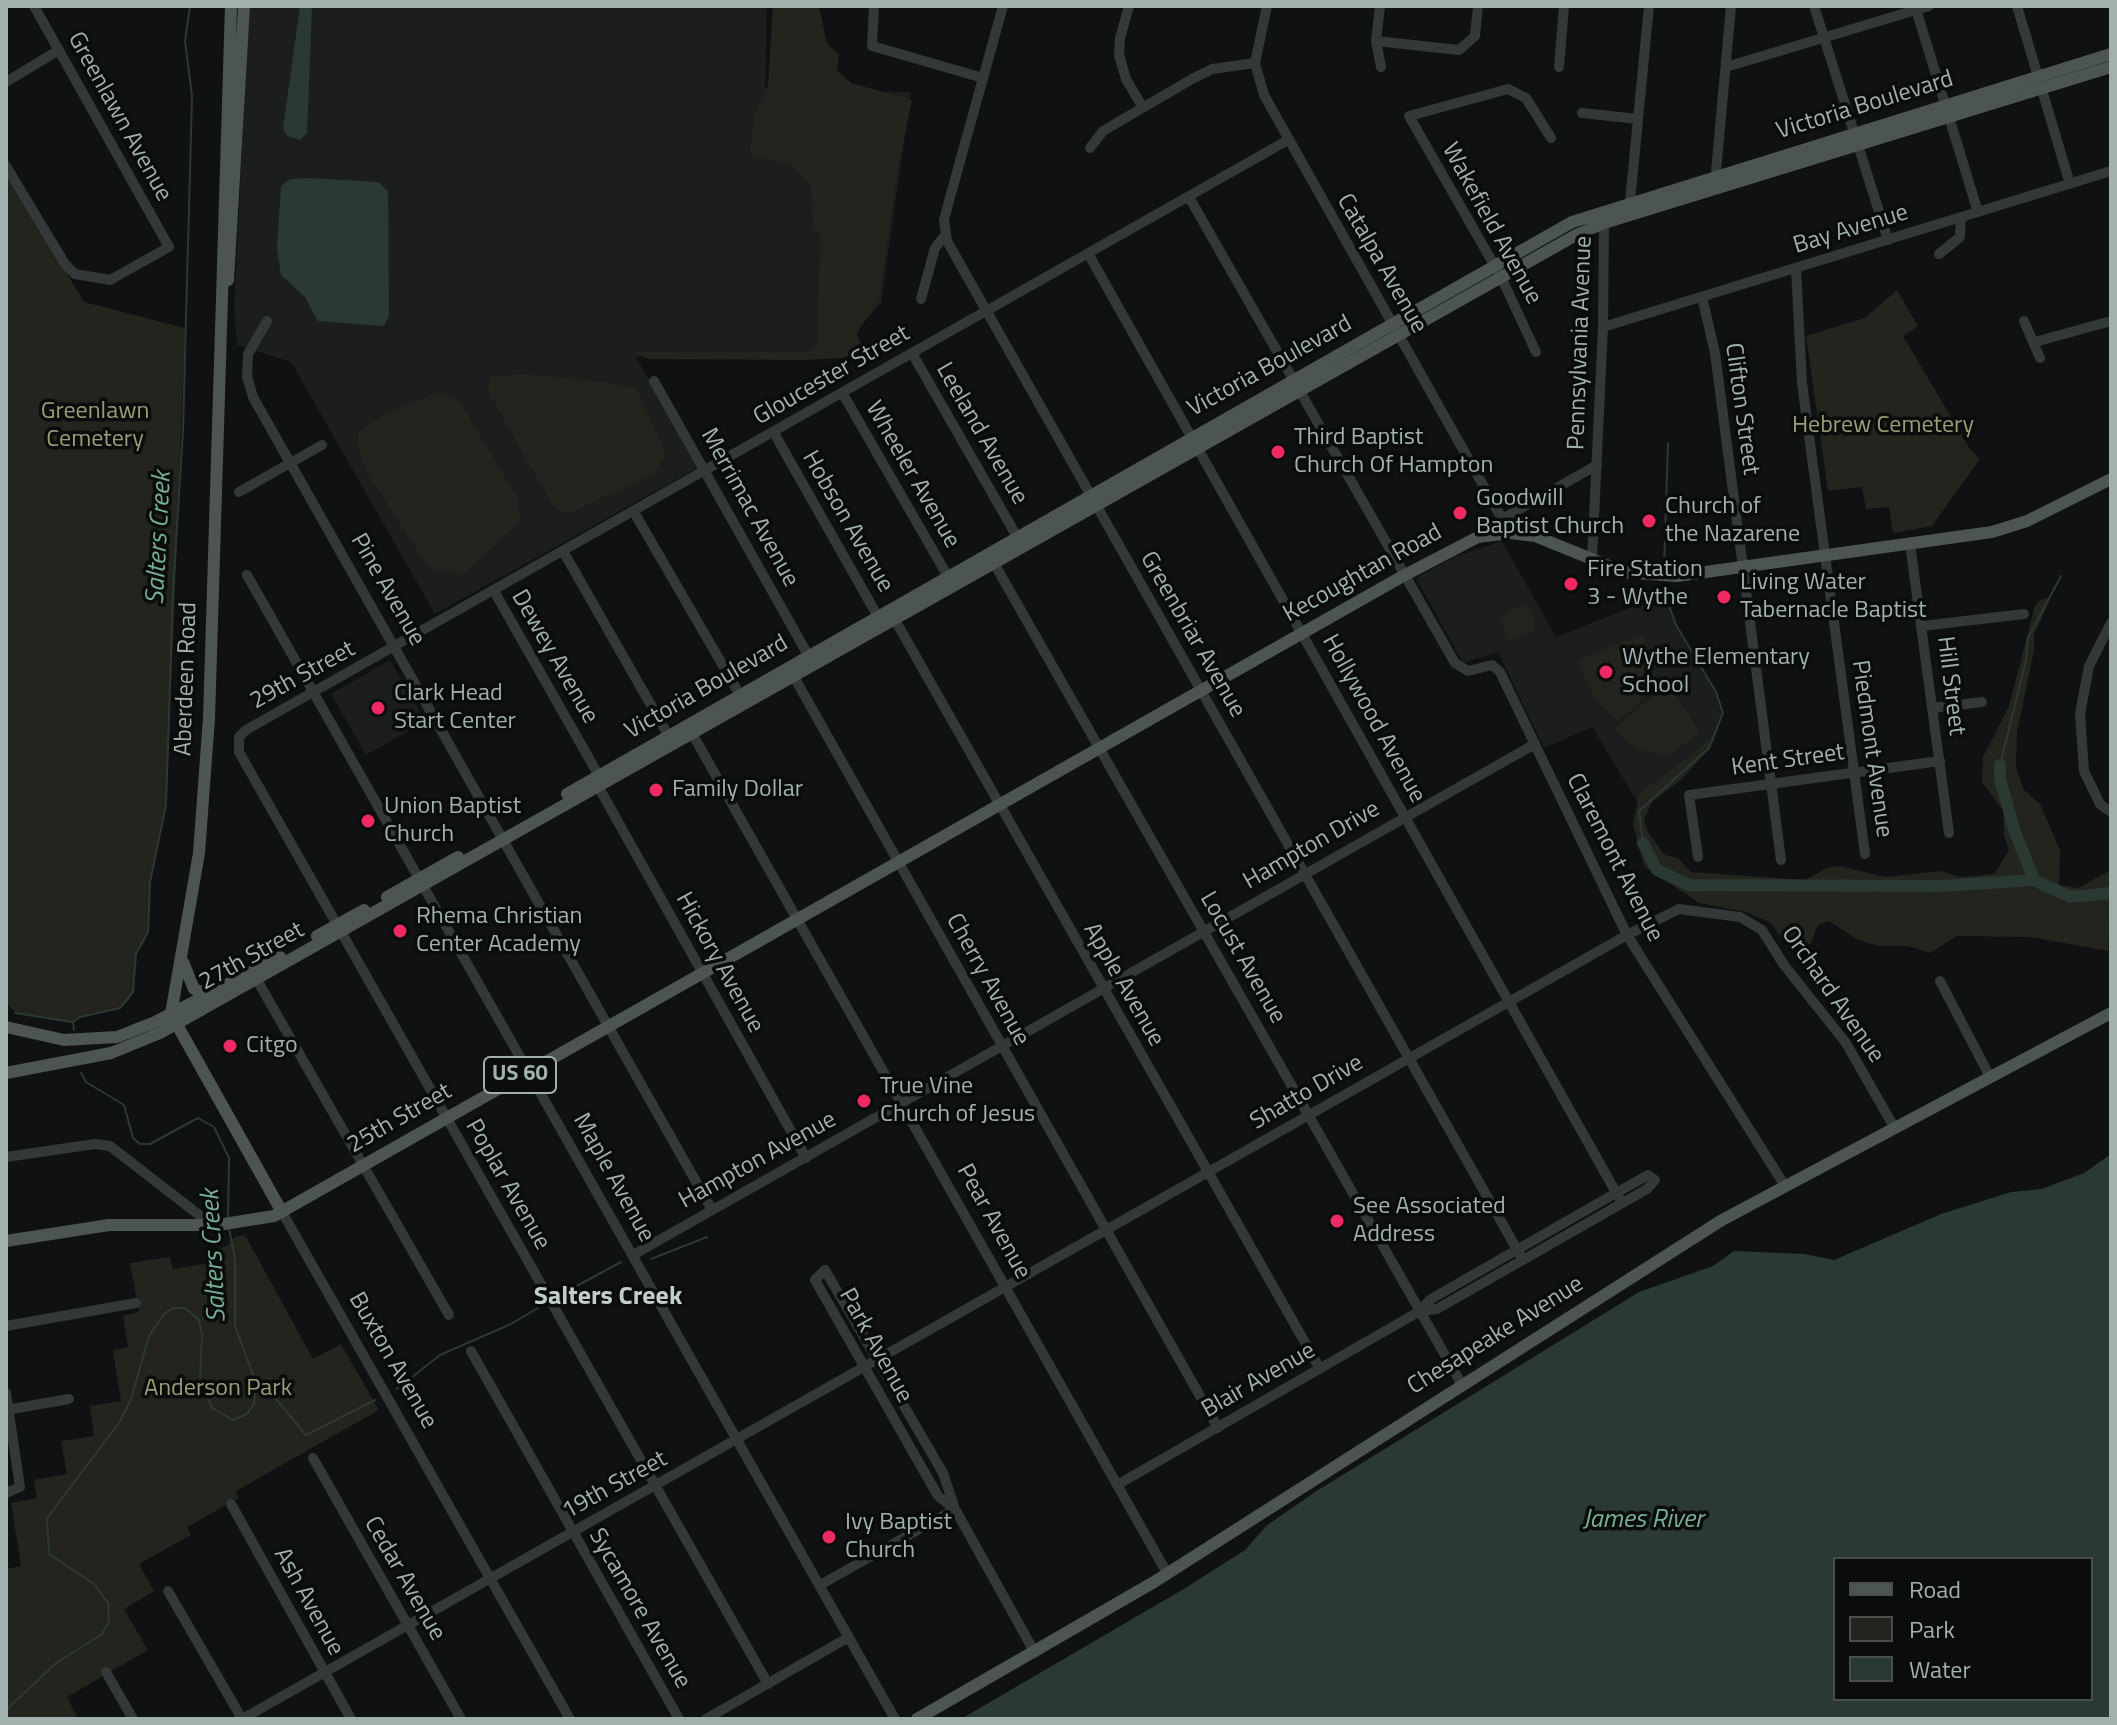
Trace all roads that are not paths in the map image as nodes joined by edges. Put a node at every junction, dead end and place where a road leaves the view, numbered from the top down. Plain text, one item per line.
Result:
1 (34, 6) edge
2 (231, 6) edge
3 (244, 6) edge
4 (874, 6) edge
5 (1003, 6) edge
6 (1129, 6) edge
7 (1267, 6) edge
8 (1380, 6) edge
9 (1478, 6) edge
10 (1564, 6) edge
11 (1649, 6) edge
12 (1731, 6) edge
13 (1814, 6) edge
14 (1929, 6) edge
15 (2017, 6) edge
16 (1916, 8) edge
17 (1824, 37) junction
18 (1376, 41) junction
19 (59, 50) junction
20 (2111, 54) edge
21 (1255, 63) junction
22 (1381, 67) dead end
23 (1559, 67) dead end
24 (1726, 67) junction
25 (2111, 67) edge
26 (983, 78) junction
27 (6, 82) edge
28 (2039, 82) junction
29 (1142, 106) junction
30 (1948, 110) junction
31 (1582, 113) dead end
32 (1638, 119) junction
33 (1551, 138) dead end
34 (1856, 139) junction
35 (1288, 140) junction
36 (1090, 148) dead end
37 (6, 166) edge
38 (2111, 171) edge
39 (1715, 182) junction
40 (2070, 184) junction
41 (1189, 197) junction
42 (1630, 202) junction
43 (1978, 212) junction
44 (1961, 217) junction
45 (1604, 223) junction
46 (946, 234) junction
47 (1888, 240) junction
48 (1939, 254) dead end
49 (1089, 255) junction
50 (1796, 268) junction
51 (1498, 271) junction
52 (1702, 297) junction
53 (921, 299) dead end
54 (985, 309) junction
55 (267, 321) dead end
56 (2024, 321) dead end
57 (2111, 321) edge
58 (1603, 327) junction
59 (1396, 329) junction
60 (222, 331) junction
61 (2035, 342) junction
62 (1536, 352) dead end
63 (912, 353) junction
64 (2040, 358) dead end
65 (654, 381) dead end
66 (1295, 386) junction
67 (843, 394) junction
68 (774, 433) junction
69 (1194, 443) junction
70 (322, 445) dead end
71 (291, 463) junction
72 (1597, 465) junction
73 (705, 472) junction
74 (2111, 479) edge
75 (239, 492) dead end
76 (1094, 500) junction
77 (634, 512) junction
78 (1502, 519) junction
79 (1510, 533) junction
80 (1016, 535) junction
81 (1910, 544) junction
82 (563, 551) junction
83 (1826, 556) junction
84 (991, 558) junction
85 (1592, 560) junction
86 (1741, 568) junction
87 (247, 575) dead end
88 (947, 575) junction
89 (1403, 576) junction
90 (494, 591) junction
91 (2024, 614) dead end
92 (877, 615) junction
93 (894, 620) junction
94 (2111, 623) edge
95 (1922, 626) junction
96 (1302, 633) junction
97 (396, 646) junction
98 (808, 655) junction
99 (794, 677) junction
100 (1201, 691) junction
101 (314, 692) junction
102 (740, 695) junction
103 (1982, 702) dead end
104 (1933, 708) junction
105 (690, 729) junction
106 (671, 740) junction
107 (1535, 744) junction
108 (238, 747) joint
109 (1099, 748) junction
110 (1940, 761) junction
111 (1853, 772) junction
112 (598, 781) junction
113 (1771, 783) junction
114 (999, 805) junction
115 (2111, 812) edge
116 (1405, 816) junction
117 (1949, 833) dead end
118 (502, 836) junction
119 (1865, 854) dead end
120 (1698, 857) dead end
121 (1781, 860) dead end
122 (897, 862) junction
123 (1305, 873) junction
124 (866, 880) joint
125 (421, 882) junction
126 (798, 918) junction
127 (339, 929) junction
128 (1204, 931) junction
129 (1627, 935) junction
130 (181, 959) junction
131 (702, 973) junction
132 (255, 975) junction
133 (1940, 981) dead end
134 (216, 989) junction
135 (1102, 990) junction
136 (1510, 1002) junction
137 (2111, 1013) edge
138 (174, 1019) junction
139 (610, 1025) junction
140 (6, 1027) edge
141 (1001, 1047) junction
142 (1408, 1059) junction
143 (529, 1070) junction
144 (6, 1073) edge
145 (1989, 1075) junction
146 (902, 1102) junction
147 (1309, 1115) junction
148 (446, 1118) junction
149 (1894, 1127) junction
150 (6, 1157) edge
151 (806, 1158) junction
152 (364, 1164) junction
153 (1208, 1173) junction
154 (1785, 1186) junction
155 (1619, 1198) joint
156 (712, 1210) junction
157 (282, 1212) junction
158 (215, 1225) junction
159 (1107, 1231) junction
160 (6, 1241) edge
161 (633, 1255) junction
162 (1521, 1255) junction
163 (1007, 1286) junction
164 (136, 1303) dead end
165 (1420, 1311) junction
166 (449, 1315) dead end
167 (6, 1326) edge
168 (471, 1351) dead end
169 (880, 1360) junction
170 (865, 1369) junction
171 (1320, 1369) junction
172 (1461, 1383) junction
173 (6, 1393) edge
174 (69, 1399) dead end
175 (7, 1410) edge
176 (917, 1426) junction
177 (1218, 1428) junction
178 (903, 1436) junction
179 (737, 1440) junction
180 (313, 1458) dead end
181 (1117, 1485) junction
182 (655, 1486) junction
183 (6, 1493) edge
184 (231, 1504) dead end
185 (955, 1509) junction
186 (572, 1533) junction
187 (1167, 1573) junction
188 (491, 1578) junction
189 (820, 1585) junction
190 (168, 1591) dead end
191 (408, 1625) junction
192 (849, 1637) junction
193 (1035, 1653) junction
194 (106, 1672) dead end
195 (325, 1672) junction
196 (768, 1684) junction
197 (133, 1719) edge
198 (242, 1719) edge
199 (351, 1719) edge
200 (461, 1719) edge
201 (570, 1719) edge
202 (679, 1719) edge
203 (706, 1719) edge
204 (895, 1719) edge
205 (917, 1719) edge

1 - 19 street, Greenlawn Avenue
2 - 60 main road, Aberdeen Road
3 - 60 main road, Aberdeen Road
4 - 26 street
5 - 26 street
6 - 29 street
7 - 21 street, Catalpa Avenue
8 - 18 street
9 - 18 street
10 - 23 street
11 - 32 street
12 - 24 street
13 - 17 street
14 - 16 street
15 - 28 street
16 - 17 street
16 - 30 street
17 - 24 street
17 - 34 street
18 - 22 street
19 - 27 street
19 - 37 street, Greenlawn Avenue
20 - 28 main road, Victoria Boulevard
21 - 29 street
21 - 35 street, Catalpa Avenue
24 - 39 street
25 - 28 main road, Victoria Boulevard
26 - 46 street
28 - 30 main road, Victoria Boulevard
28 - 40 street
29 - 36 street
30 - 34 main road, Victoria Boulevard
30 - 43 street
31 - 32 street
32 - 42 street
33 - 51 street, Wakefield Avenue
34 - 39 main road, Victoria Boulevard
34 - 47 street
35 - 41 street, Gloucester Street
35 - 59 street, Catalpa Avenue
38 - 40 street, Bay Avenue
39 - 42 main road, Victoria Boulevard
39 - 45 main road, Victoria Boulevard
40 - 43 street, Bay Avenue
41 - 49 street, Gloucester Street
41 - 66 street
42 - 51 main road, Victoria Boulevard
43 - 44 street, Bay Avenue
44 - 47 street, Bay Avenue
44 - 48 street
45 - 51 main road, Victoria Boulevard
45 - 58 street, Pennsylvania Avenue
46 - 53 street
46 - 54 street, Greenbriar Avenue
47 - 50 street, Bay Avenue
49 - 54 street, Gloucester Street
49 - 69 street, Hollywood Avenue
50 - 52 street, Bay Avenue
50 - 83 street, Piedmont Avenue
51 - 59 main road, Victoria Boulevard
51 - 62 street, Wakefield Avenue
52 - 58 street, Bay Avenue
52 - 86 street, Clifton Street
54 - 63 street, Gloucester Street
54 - 76 street, Greenbriar Avenue
55 - 71 street, Pine Avenue
56 - 61 street
57 - 61 street
58 - 72 street, Pennsylvania Avenue
59 - 66 main road, Victoria Boulevard
59 - 78 street, Catalpa Avenue
60 - 130 main road, Aberdeen Road
61 - 64 street
63 - 67 street, Gloucester Street
63 - 80 street, Leeland Avenue
65 - 73 street, Merrimac Avenue
66 - 69 main road, Victoria Boulevard
66 - 89 street
67 - 68 street, Gloucester Street
67 - 88 street, Wheeler Avenue
68 - 73 street, Gloucester Street
68 - 92 street, Hobson Avenue
69 - 76 main road, Victoria Boulevard
69 - 96 street, Hollywood Avenue
70 - 71 street
71 - 75 street
71 - 97 street, Pine Avenue
72 - 78 street
72 - 85 street, Pennsylvania Avenue
73 - 77 street, Gloucester Street
73 - 98 street, Merrimac Avenue
74 - 81 main road, Kecoughtan Road / US 60
76 - 80 main road, Victoria Boulevard
76 - 84 main road, Victoria Boulevard
76 - 100 street, Greenbriar Avenue
77 - 82 street, Gloucester Street
77 - 102 street
78 - 79 street, Catalpa Avenue
79 - 85 main road, Kecoughtan Road / US 60
79 - 89 main road, Kecoughtan Road / US 60
80 - 84 main road, Victoria Boulevard
81 - 83 main road, Kecoughtan Road / US 60
81 - 95 street, Hill Street
82 - 90 street, Gloucester Street
82 - 106 street
83 - 86 main road, Kecoughtan Road / US 60
83 - 111 street, Piedmont Avenue
84 - 88 main road, Victoria Boulevard
84 - 93 main road, Victoria Boulevard
84 - 109 street, Locust Avenue
85 - 86 main road, Kecoughtan Road / US 60
86 - 113 street, Clifton Street
87 - 101 street, Maple Avenue
88 - 92 main road, Victoria Boulevard
89 - 96 main road, Kecoughtan Road / US 60
89 - 107 street, Claremont Avenue
90 - 97 street, Gloucester Street
90 - 112 street, Dewey Avenue
91 - 95 street
92 - 93 street, Hobson Avenue
92 - 98 main road, Victoria Boulevard
93 - 99 main road, Victoria Boulevard
93 - 114 street, Apple Avenue
94 - 115 street
95 - 104 street, Hill Street
96 - 100 main road, Kecoughtan Road / US 60
96 - 116 street, Hollywood Avenue
97 - 101 street, 29th Street
97 - 118 street, Pine Avenue
98 - 102 main road, Victoria Boulevard
99 - 105 main road, Victoria Boulevard
99 - 122 street, Cherry Avenue
100 - 109 main road, Kecoughtan Road / US 60
100 - 123 street, Greenbriar Avenue
101 - 108 street, 29th Street
101 - 125 street, Maple Avenue
102 - 105 main road, Victoria Boulevard
103 - 104 street
104 - 110 street, Hill Street
105 - 106 main road, Victoria Boulevard
105 - 126 street, Pear Avenue
106 - 112 main road, Victoria Boulevard
107 - 116 street, Hampton Drive
107 - 129 street, Claremont Avenue
108 - 127 street, Poplar Avenue
109 - 114 main road, Kecoughtan Road / US 60
109 - 128 street, Locust Avenue
110 - 111 street, Kent Street
110 - 117 street, Hill Street
111 - 113 street, Kent Street
111 - 119 street, Piedmont Avenue
112 - 118 main road, Victoria Boulevard
112 - 131 street, Hickory Avenue
113 - 120 street, Kent Street
113 - 121 street, Clifton Street
114 - 122 main road, Kecoughtan Road / US 60
114 - 135 street, Apple Avenue
116 - 123 street, Hampton Drive
116 - 136 street, Hollywood Avenue
118 - 125 main road, 27th Street
118 - 139 street, Pine Avenue
122 - 124 main road, Kecoughtan Road / US 60
122 - 141 street, Cherry Avenue
123 - 128 street, Hampton Drive
123 - 142 street, Greenbriar Avenue
124 - 126 main road, 25th Street / US 60
125 - 127 main road, 27th Street
125 - 143 street, Maple Avenue
126 - 131 main road, 25th Street / US 60
126 - 146 street, Pear Avenue
127 - 132 main road, 27th Street
127 - 148 street, Poplar Avenue
128 - 135 street, Hampton Drive
128 - 147 street, Locust Avenue
129 - 136 street, Shatto Drive
129 - 149 street, Orchard Avenue
129 - 154 street, Claremont Avenue
130 - 134 main road
130 - 138 main road, Aberdeen Road
131 - 139 main road, 25th Street / US 60
131 - 151 street, Hickory Avenue
132 - 134 main road, 27th Street
132 - 138 main road, 27th Street
132 - 152 street
133 - 145 street
134 - 138 main road, 27th Street
135 - 141 street, Hampton Drive
135 - 153 street, Apple Avenue
136 - 142 street, Shatto Drive
136 - 155 street, Hollywood Avenue
137 - 145 main road, Chesapeake Avenue
138 - 140 main road
138 - 144 main road, 27th Street
138 - 157 main road, Buxton Avenue
139 - 143 main road, 25th Street / US 60
139 - 156 street, Pine Avenue
141 - 146 street, Hampton Drive
141 - 159 street, Cherry Avenue
142 - 147 street, Shatto Drive
142 - 162 street, Greenbriar Avenue
143 - 148 main road, 25th Street / US 60
143 - 161 street, Maple Avenue
145 - 149 main road, Chesapeake Avenue
146 - 151 street, Hampton Avenue
146 - 163 street, Pear Avenue
147 - 153 street, Shatto Drive
147 - 165 street, Locust Avenue
148 - 152 main road, 25th Street / US 60
148 - 182 street, Poplar Avenue
149 - 154 main road, Chesapeake Avenue
150 - 158 street
151 - 156 street, Hampton Avenue
152 - 157 main road, 25th Street / US 60
152 - 166 street
153 - 159 street, Shatto Drive
153 - 171 street, Apple Avenue
154 - 172 main road, Chesapeake Avenue
155 - 162 street, Blair Avenue
156 - 161 street, Hampton Avenue
157 - 158 main road, 25th Street / US 60
157 - 188 street, Buxton Avenue
158 - 160 main road, 25th Street / US 60
159 - 163 street, Shatto Drive
159 - 177 street, Cherry Avenue
161 - 179 street, Maple Avenue
162 - 165 street, Blair Avenue
163 - 169 street, 19th Street
163 - 181 street, Pear Avenue
164 - 167 street
165 - 171 street, Blair Avenue
165 - 172 street, Locust Avenue
168 - 186 street, Sycamore Avenue
169 - 170 street, 19th Street
169 - 170 street, Park Avenue
169 - 176 street, Park Avenue
170 - 178 street, Park Avenue
170 - 179 street, 19th Street
171 - 177 street, Blair Avenue
172 - 187 main road, Chesapeake Avenue
173 - 175 street
174 - 175 street
175 - 183 street
176 - 178 street, Park Avenue
176 - 185 street, Park Avenue
177 - 181 street, Blair Avenue
178 - 185 street, Park Avenue
179 - 182 street, 19th Street
179 - 189 street, Maple Avenue
180 - 191 street, Cedar Avenue
181 - 187 street, Pear Avenue
182 - 186 street, 19th Street
182 - 196 street, Poplar Avenue
184 - 195 street, Ash Avenue
185 - 189 street
185 - 193 street, Park Avenue
186 - 188 street, 19th Street
186 - 202 street, Sycamore Avenue
187 - 193 main road, Chesapeake Avenue
188 - 191 street, 19th Street
188 - 201 street, Buxton Avenue
189 - 192 street, Maple Avenue
190 - 198 street
191 - 195 street, 19th Street
191 - 200 street, Cedar Avenue
192 - 196 street
192 - 204 street, Maple Avenue
193 - 205 main road, Chesapeake Avenue
194 - 197 street
195 - 198 street, 19th Street
195 - 199 street, Ash Avenue
196 - 203 street

